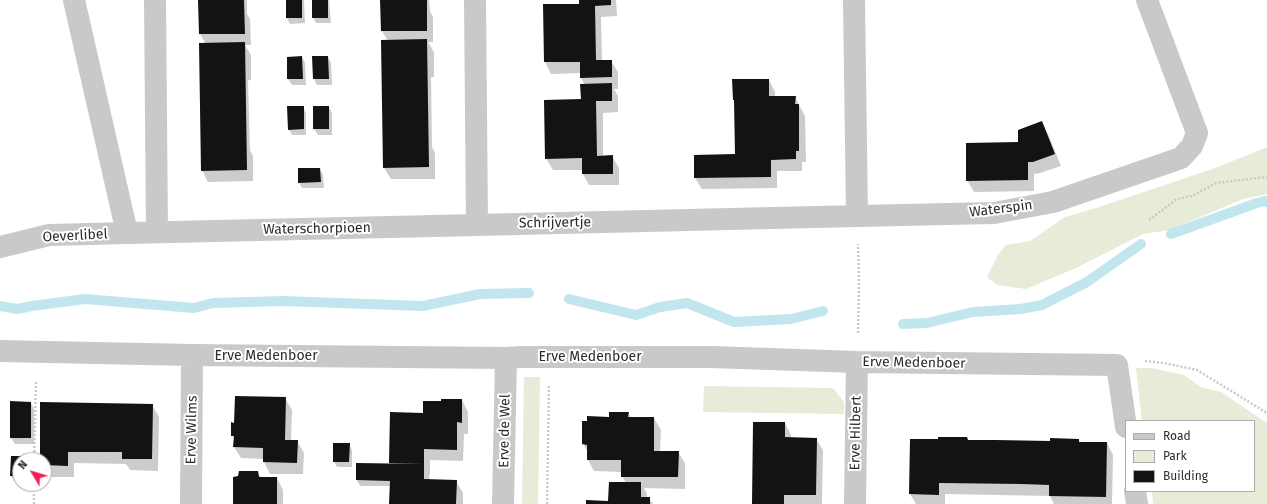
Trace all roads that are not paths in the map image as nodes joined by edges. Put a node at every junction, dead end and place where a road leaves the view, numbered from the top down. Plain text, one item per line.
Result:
1 (74, 0) edge
2 (155, 0) edge
3 (475, 0) edge
4 (854, 0) edge
5 (1146, 0) edge
6 (857, 216) junction
7 (477, 225) junction
8 (157, 232) junction
9 (127, 233) junction
10 (0, 247) edge
11 (0, 351) edge
12 (192, 355) junction
13 (506, 358) junction
14 (857, 362) junction
15 (1125, 420) edge
16 (1135, 492) edge
17 (191, 504) edge
18 (503, 504) edge
19 (855, 504) edge
20 (1137, 504) edge

1 - 9 street
2 - 8 street
3 - 7 street
4 - 6 street
5 - 6 street, Waterspin
6 - 7 street, Schrijvertje
7 - 8 street, Waterschorpioen
8 - 9 street, Waterschorpioen
9 - 10 street, Oeverlibel
11 - 12 street, Erve Medenboer
12 - 13 street, Erve Medenboer
12 - 17 street, Erve Wilms
13 - 14 street, Erve Medenboer
13 - 18 street, Erve de Wel
14 - 15 street, Erve Medenboer
14 - 19 street, Erve Hilbert
16 - 20 street

